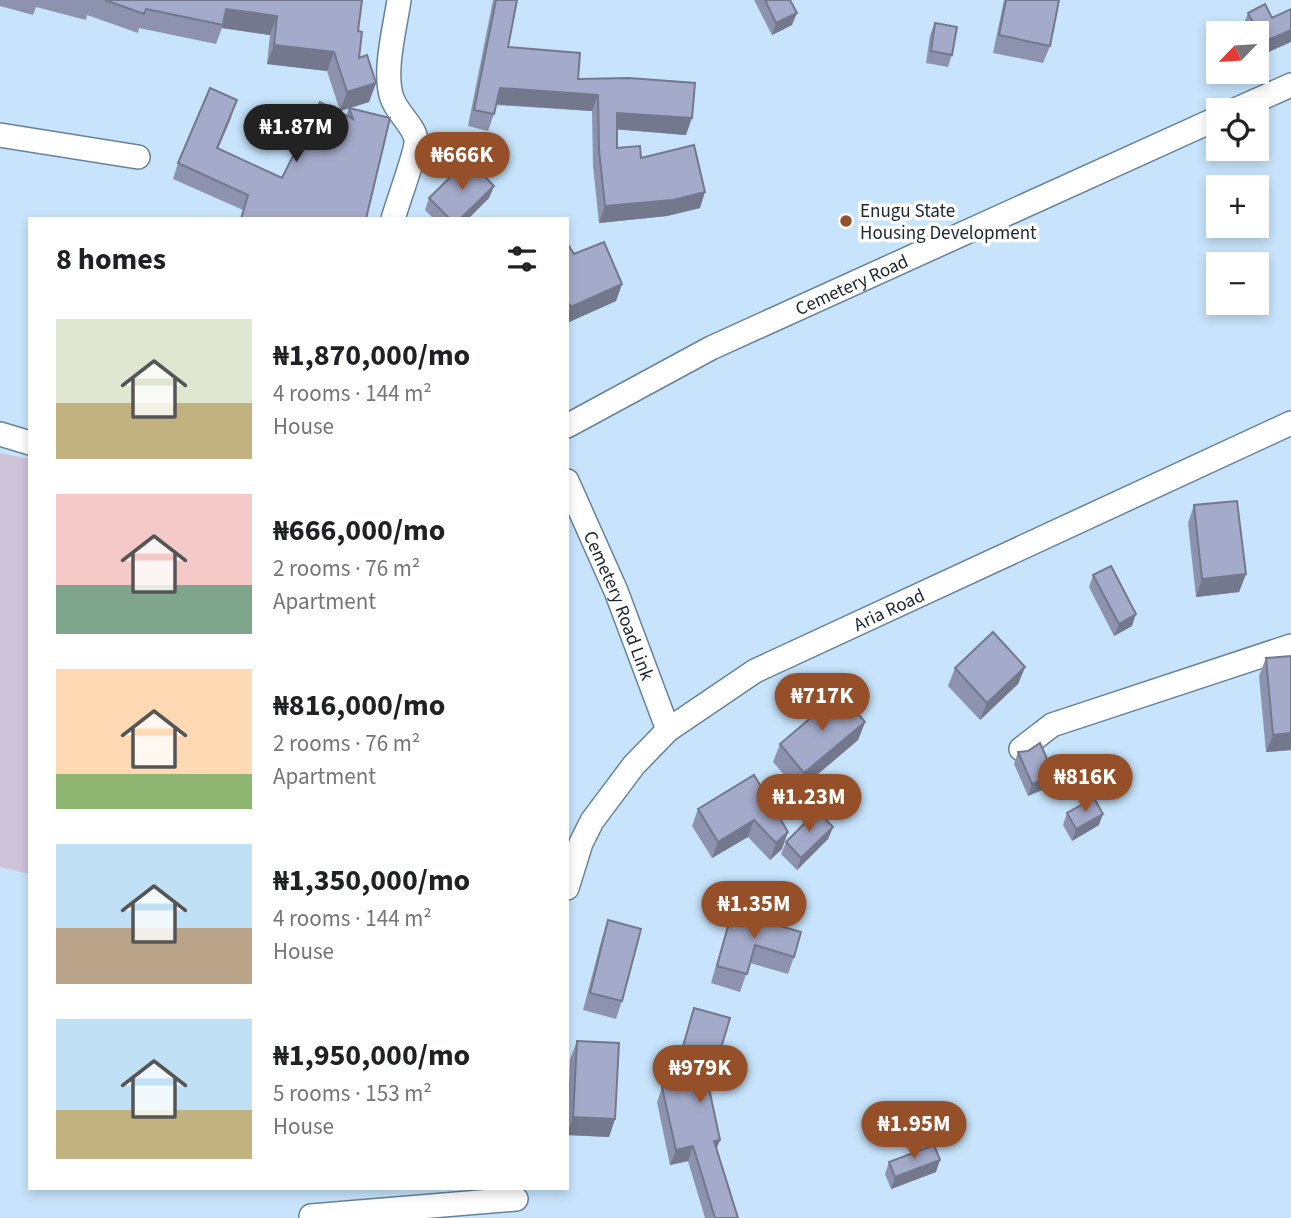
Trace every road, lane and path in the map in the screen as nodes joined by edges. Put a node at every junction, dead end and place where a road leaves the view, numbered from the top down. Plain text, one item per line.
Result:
1 (399, 0) edge
2 (1291, 85) edge
3 (1262, 98) edge
4 (1206, 123) edge
5 (0, 135) edge
6 (138, 157) dead end
7 (394, 217) edge
8 (1291, 423) edge
9 (569, 425) edge
10 (0, 433) edge
11 (28, 442) edge
12 (569, 485) edge
13 (1291, 646) edge
14 (668, 730) junction
15 (1021, 749) edge
16 (569, 882) edge
17 (517, 1202) edge
18 (311, 1216) dead end

1 - 7 street
2 - 3 street
4 - 9 street, Cemetery Road
5 - 6 street
8 - 14 street, Aria Road
10 - 11 street
12 - 14 street, Cemetery Road Link
13 - 15 street
14 - 16 street, Aria Road
17 - 18 street

